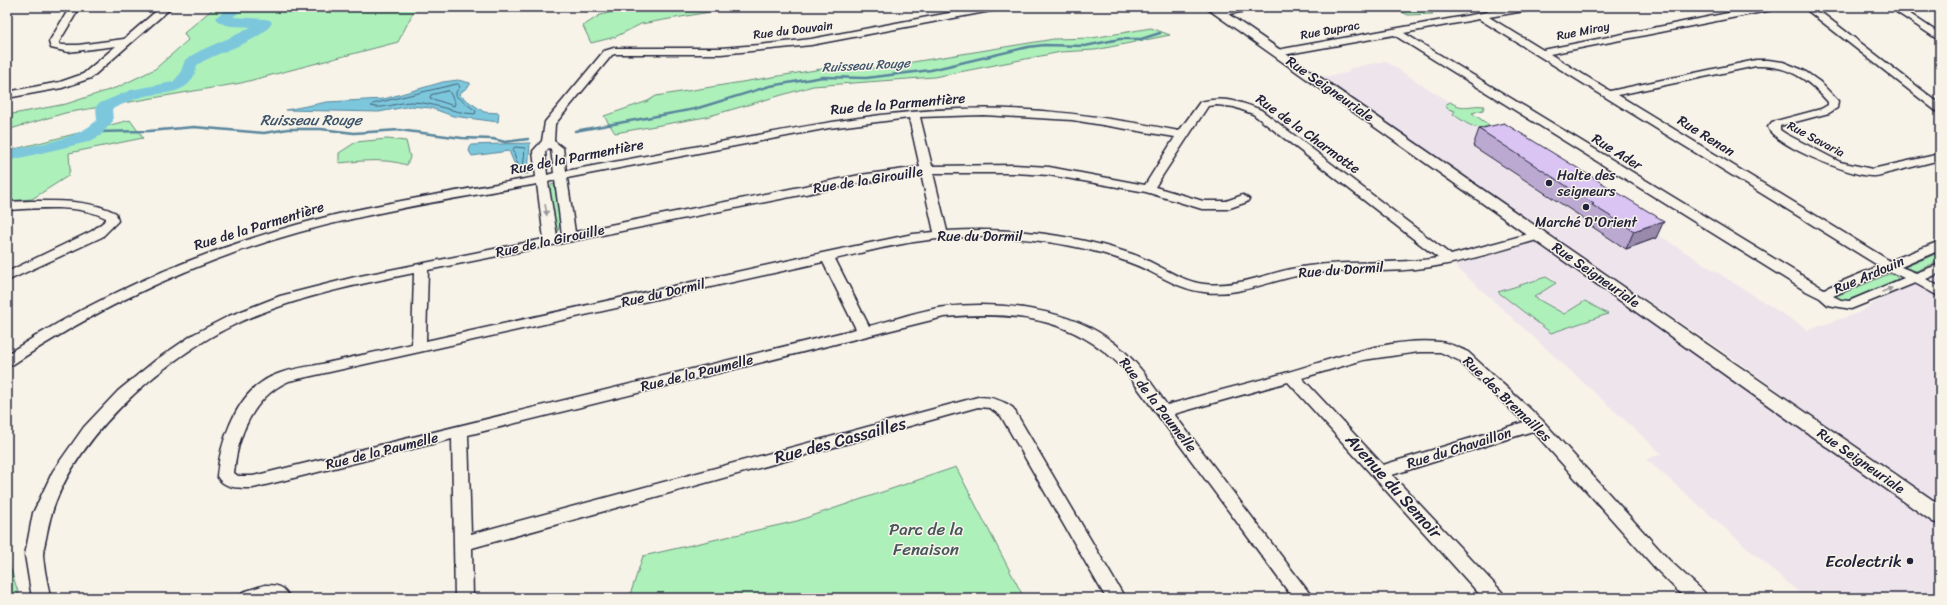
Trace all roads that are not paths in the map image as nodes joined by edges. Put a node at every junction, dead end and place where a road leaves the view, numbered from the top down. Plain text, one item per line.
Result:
1 (75, 7) edge
2 (167, 7) edge
3 (996, 7) edge
4 (1251, 7) edge
5 (1530, 7) edge
6 (1772, 7) edge
7 (1808, 7) edge
8 (1894, 7) edge
9 (1747, 9) edge
10 (1215, 10) edge
11 (1481, 16) junction
12 (1396, 32) junction
13 (1940, 38) edge
14 (129, 41) junction
15 (1277, 53) junction
16 (1541, 53) junction
17 (1610, 94) junction
18 (7, 95) edge
19 (1940, 109) edge
20 (914, 115) junction
21 (1182, 135) junction
22 (548, 142) junction
23 (1940, 157) edge
24 (926, 170) junction
25 (560, 176) junction
26 (542, 179) junction
27 (1148, 189) junction
28 (1243, 199) dead end
29 (7, 206) edge
30 (941, 234) junction
31 (1539, 235) junction
32 (569, 237) junction
33 (551, 241) junction
34 (1940, 245) edge
35 (827, 256) junction
36 (1449, 260) junction
37 (1890, 266) junction
38 (421, 268) junction
39 (1940, 268) edge
40 (7, 277) edge
41 (1916, 278) junction
42 (1940, 293) edge
43 (1825, 294) junction
44 (864, 331) junction
45 (419, 348) junction
46 (7, 361) edge
47 (1292, 376) junction
48 (1165, 411) junction
49 (1536, 424) junction
50 (460, 432) junction
51 (1382, 472) junction
52 (40, 485) dead end
53 (31, 504) dead end
54 (1940, 516) edge
55 (463, 543) junction
56 (41, 598) edge
57 (250, 598) edge
58 (281, 598) edge
59 (464, 598) edge
60 (1116, 598) edge
61 (1304, 598) edge
62 (1495, 598) edge
63 (1697, 598) edge

1 - 14 street
2 - 14 street
3 - 22 street, Rue du Douvain
4 - 10 street
5 - 11 street, Rue Duprac
6 - 9 street, Rue Miray
7 - 19 street
8 - 13 street
9 - 16 street, Rue Miray
10 - 15 street, Rue Seigneuriale
11 - 12 street, Rue Duprac
11 - 16 street, Rue Renan
12 - 15 street, Rue Duprac
12 - 43 street, Rue Ader
14 - 18 street
15 - 31 street, Rue Seigneuriale
16 - 17 street, Rue Renan
17 - 23 street, Rue Savaria
17 - 37 street, Rue Renan
20 - 21 street, Rue de la Parmentière
20 - 24 street
20 - 25 street, Rue de la Parmentière
21 - 27 street, Rue de la Charmotte
21 - 36 street, Rue de la Charmotte
22 - 25 street
22 - 26 street
24 - 27 street, Rue de la Girouille
24 - 30 street
24 - 32 street, Rue de la Girouille
25 - 26 street, Rue de la Parmentière
25 - 32 street
26 -> 33 street
26 - 46 street, Rue de la Parmentière
27 - 28 street, Rue de la Girouille
29 - 40 street
30 - 35 street, Rue du Dormil
30 - 36 street, Rue du Dormil
31 - 36 street, Rue du Dormil
31 - 54 street, Rue Seigneuriale
32 - 33 street, Rue de la Girouille
33 - 38 street, Rue de la Girouille
34 - 37 street, Rue Ardouin
35 - 44 street
35 - 45 street, Rue du Dormil
37 - 41 street, Rue Renan
37 - 43 street, Rue Ardouin
38 - 45 street
38 - 52 street, Rue de la Girouille
39 - 41 street, Rue Ardouin
41 - 42 street, Rue Renan
43 -> 41 street, Rue Ardouin
44 - 48 street, Rue de la Paumelle
44 - 50 street, Rue de la Paumelle
45 - 50 street, Rue de la Paumelle
47 - 48 street, Rue des Bremailles
47 - 49 street, Rue des Bremailles
47 - 51 street, Avenue du Semoir
48 - 61 street, Rue de la Paumelle
49 - 51 street, Rue du Chavaillon
49 - 63 street, Rue des Bremailles
50 - 55 street
51 - 62 street, Avenue du Semoir
53 - 56 street
55 - 59 street
55 - 60 street, Rue des Cassailles
57 - 58 street

